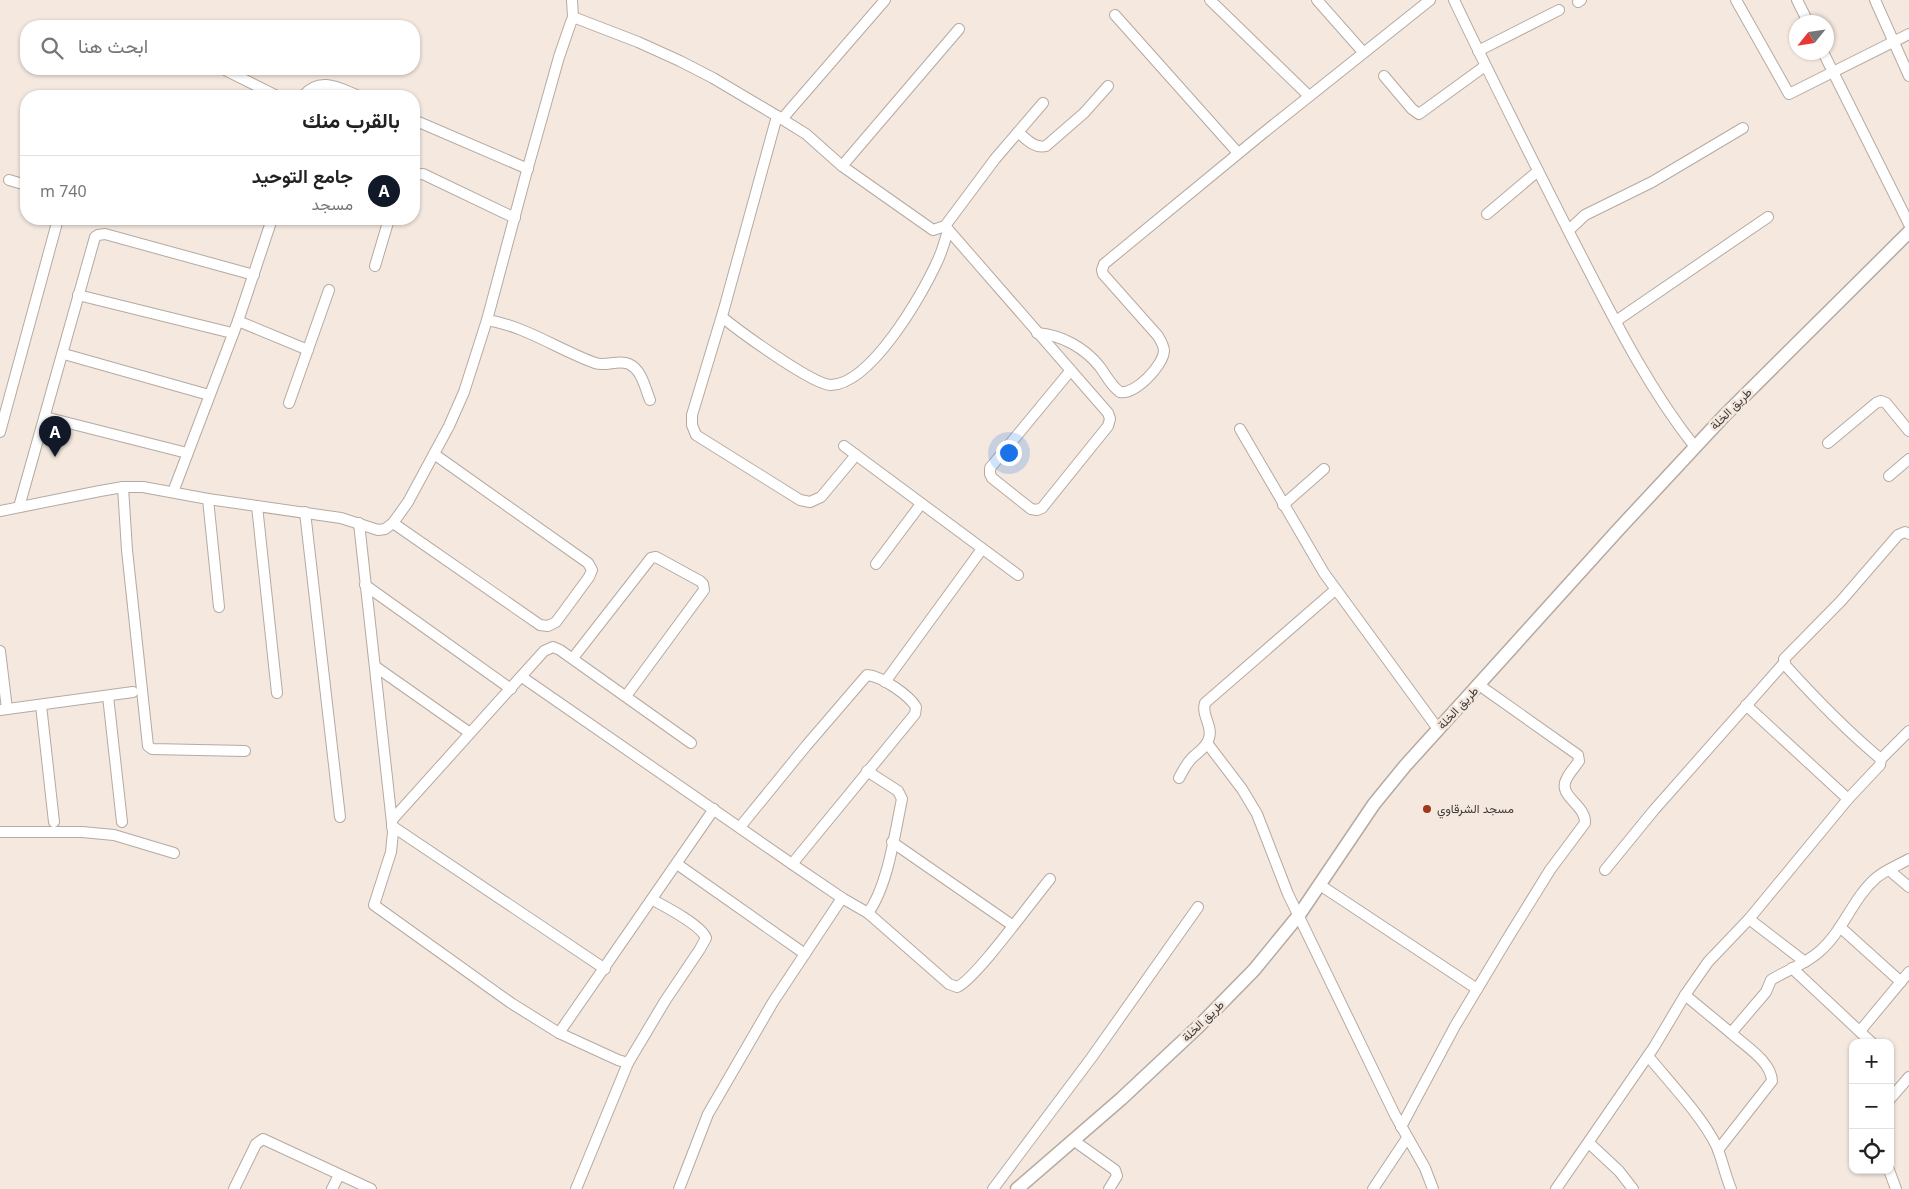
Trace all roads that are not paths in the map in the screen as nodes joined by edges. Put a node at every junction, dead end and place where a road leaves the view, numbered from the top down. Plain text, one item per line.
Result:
1 (572, 0) edge
2 (885, 0) edge
3 (1210, 0) edge
4 (1317, 0) edge
5 (1430, 0) edge
6 (1454, 0) edge
7 (1736, 0) edge
8 (1797, 0) edge
9 (1874, 0) edge
10 (1559, 10) dead end
11 (1115, 15) dead end
12 (1804, 15) edge
13 (572, 17) junction
14 (959, 29) dead end
15 (1909, 34) edge
16 (1893, 42) junction
17 (1478, 51) junction
18 (1363, 52) junction
19 (1827, 60) edge
20 (1485, 66) junction
21 (1832, 72) junction
22 (235, 75) edge
23 (1384, 76) dead end
24 (1909, 76) edge
25 (1108, 86) dead end
26 (265, 90) edge
27 (310, 90) edge
28 (345, 90) edge
29 (1309, 96) junction
30 (1043, 102) dead end
31 (779, 117) junction
32 (420, 123) edge
33 (1743, 128) dead end
34 (1018, 132) junction
35 (1238, 153) junction
36 (842, 166) junction
37 (528, 168) junction
38 (1538, 171) junction
39 (420, 174) edge
40 (9, 180) dead end
41 (20, 183) edge
42 (1487, 214) dead end
43 (1768, 217) dead end
44 (515, 218) junction
45 (1909, 224) edge
46 (56, 225) edge
47 (270, 225) edge
48 (387, 225) edge
49 (946, 228) junction
50 (1569, 230) junction
51 (1909, 232) edge
52 (375, 266) dead end
53 (254, 275) junction
54 (329, 290) dead end
55 (78, 295) junction
56 (722, 317) junction
57 (487, 320) junction
58 (238, 321) junction
59 (1616, 321) junction
60 (232, 333) junction
61 (1037, 333) junction
62 (308, 350) junction
63 (64, 354) junction
64 (1071, 370) junction
65 (209, 395) junction
66 (650, 400) dead end
67 (289, 402) dead end
68 (45, 417) junction
69 (1240, 429) dead end
70 (1909, 431) edge
71 (0, 432) edge
72 (1828, 443) dead end
73 (844, 446) dead end
74 (1694, 448) junction
75 (187, 453) junction
76 (434, 454) junction
77 (856, 455) junction
78 (1909, 459) edge
79 (1324, 469) dead end
80 (1889, 476) dead end
81 (123, 487) junction
82 (173, 492) junction
83 (208, 499) junction
84 (921, 504) junction
85 (1283, 505) junction
86 (257, 506) junction
87 (19, 507) junction
88 (0, 511) edge
89 (305, 512) junction
90 (393, 523) junction
91 (359, 524) junction
92 (1909, 534) edge
93 (982, 549) junction
94 (876, 564) dead end
95 (1018, 575) dead end
96 (365, 585) junction
97 (1335, 590) junction
98 (219, 607) dead end
99 (0, 651) edge
100 (573, 658) junction
101 (1784, 663) junction
102 (376, 667) junction
103 (522, 677) junction
104 (885, 682) junction
105 (1479, 685) junction
106 (511, 689) junction
107 (133, 692) dead end
108 (277, 693) dead end
109 (108, 696) junction
110 (626, 696) junction
111 (41, 705) junction
112 (1746, 705) junction
113 (4, 710) edge
114 (1438, 729) junction
115 (1909, 731) edge
116 (470, 734) junction
117 (691, 743) dead end
118 (1207, 743) junction
119 (246, 751) dead end
120 (1880, 759) junction
121 (867, 770) junction
122 (1179, 778) dead end
123 (1848, 800) junction
124 (714, 809) junction
125 (340, 817) dead end
126 (54, 822) dead end
127 (122, 822) dead end
128 (392, 823) junction
129 (740, 827) junction
130 (0, 832) edge
131 (892, 842) junction
132 (174, 853) dead end
133 (1909, 858) edge
134 (677, 864) junction
135 (792, 864) junction
136 (1605, 870) dead end
137 (1889, 870) junction
138 (1050, 879) dead end
139 (1320, 885) junction
140 (1909, 887) edge
141 (842, 898) junction
142 (653, 900) junction
143 (1198, 907) dead end
144 (868, 913) junction
145 (1299, 915) junction
146 (1750, 919) junction
147 (1012, 925) junction
148 (1840, 927) junction
149 (806, 954) junction
150 (1805, 962) junction
151 (1792, 968) junction
152 (605, 969) junction
153 (1909, 972) edge
154 (1901, 982) junction
155 (1477, 988) junction
156 (1685, 995) junction
157 (1860, 1031) junction
158 (559, 1033) junction
159 (1731, 1033) junction
160 (1868, 1039) edge
161 (1648, 1056) junction
162 (628, 1063) junction
163 (1909, 1077) edge
164 (1894, 1094) edge
165 (1401, 1127) junction
166 (1407, 1138) junction
167 (1073, 1140) junction
168 (1589, 1143) junction
169 (1718, 1150) junction
170 (1890, 1174) edge
171 (339, 1175) junction
172 (234, 1189) edge
173 (332, 1189) edge
174 (371, 1189) edge
175 (576, 1189) edge
176 (680, 1189) edge
177 (993, 1189) edge
178 (1017, 1189) edge
179 (1109, 1189) edge
180 (1373, 1189) edge
181 (1433, 1189) edge
182 (1556, 1189) edge
183 (1633, 1189) edge
184 (1731, 1189) edge
185 (1896, 1189) edge

1 - 13 street
2 - 31 street
3 - 29 street
4 - 18 street
5 - 18 street
6 - 17 street
7 - 21 street
8 - 12 street
9 - 16 street
10 - 17 street
11 - 35 street
13 - 31 street
13 - 37 street
14 - 36 street
15 - 16 street
16 - 21 street
16 - 24 street
17 - 20 street
18 - 29 street
19 - 21 street
20 - 23 street
20 - 38 street
21 - 45 street
22 - 26 street
25 - 34 street
27 - 28 street
29 - 35 street
30 - 34 street
31 - 36 street
31 - 56 street
32 - 37 street
33 - 50 street
34 - 49 street
35 - 61 street
36 - 49 street
37 - 44 street
38 - 42 street
38 - 50 street
39 - 44 street
40 - 41 street
43 - 59 street
44 - 57 street
46 - 71 street
47 - 53 street
48 - 52 street
49 - 56 street
49 - 61 street
50 - 59 street
51 - 74 street, طريق الخلة
53 - 55 street
53 - 58 street
54 - 62 street
55 - 60 street
55 - 63 street
56 - 77 street
57 - 66 street
57 - 76 street
58 - 60 street
58 - 62 street
59 - 74 street
60 - 65 street
61 - 64 street
62 - 67 street
63 - 65 street
63 - 68 street
64 - 64 street
65 - 75 street
68 - 75 street
68 - 87 street
69 - 85 street
70 - 72 street
73 - 77 street
74 - 105 street, طريق الخلة
75 - 82 street
76 - 90 street
76 - 90 street
77 - 84 street
78 - 80 street
79 - 85 street
81 - 82 street
81 - 87 street
81 - 119 street
82 - 83 street
83 - 86 street
83 - 98 street
84 - 93 street
84 - 94 street
85 - 97 street
86 - 89 street
86 - 108 street
87 - 88 street
89 - 91 street
89 - 125 street
90 - 91 street
91 - 96 street
92 - 101 street
93 - 95 street
93 - 104 street
96 - 102 street
96 - 106 street
97 - 114 street
97 - 118 street
99 - 113 street
100 - 103 street
100 - 110 street
100 - 110 street
101 - 112 street
101 - 120 street
102 - 116 street
102 - 128 street
103 - 106 street
103 - 124 street
104 - 121 street
104 - 129 street
105 - 114 street, طريق الخلة
105 - 155 street
106 - 116 street
107 - 109 street
109 - 111 street
109 - 127 street
110 - 117 street
111 - 113 street
111 - 126 street
112 - 123 street
112 - 136 street
114 - 139 street, طريق الخلة
115 - 120 street
116 - 128 street
118 - 122 street
118 - 145 street
120 - 123 street
121 - 131 street
121 - 135 street
123 - 146 street
124 - 129 street
124 - 134 street
128 - 152 street
128 - 158 street
129 - 135 street
130 - 132 street
131 - 144 street
131 - 147 street
133 - 137 street
134 - 142 street
134 - 149 street
135 - 141 street
137 - 140 street
137 - 148 street
138 - 147 street
139 - 145 street, طريق الخلة
139 - 155 street
141 - 144 street
141 - 149 street
142 - 152 street
142 - 162 street
143 - 177 street
144 - 147 street
145 - 165 street
145 - 167 street, طريق الخلة
146 - 150 street
146 - 156 street
148 - 150 street
148 - 154 street
149 - 176 street
150 - 151 street
151 - 157 street
151 - 159 street
152 - 158 street
153 - 154 street
154 - 157 street
155 - 165 street
156 - 159 street
156 - 161 street
157 - 160 street
158 - 162 street
159 - 169 street
161 - 168 street
161 - 169 street
162 - 175 street
163 - 164 street
165 - 166 street
166 - 180 street
166 - 181 street
167 - 178 street, طريق الخلة
167 - 179 street
168 - 182 street
168 - 183 street
169 - 184 street
170 - 185 street
171 - 172 street
171 - 173 street
171 - 174 street

